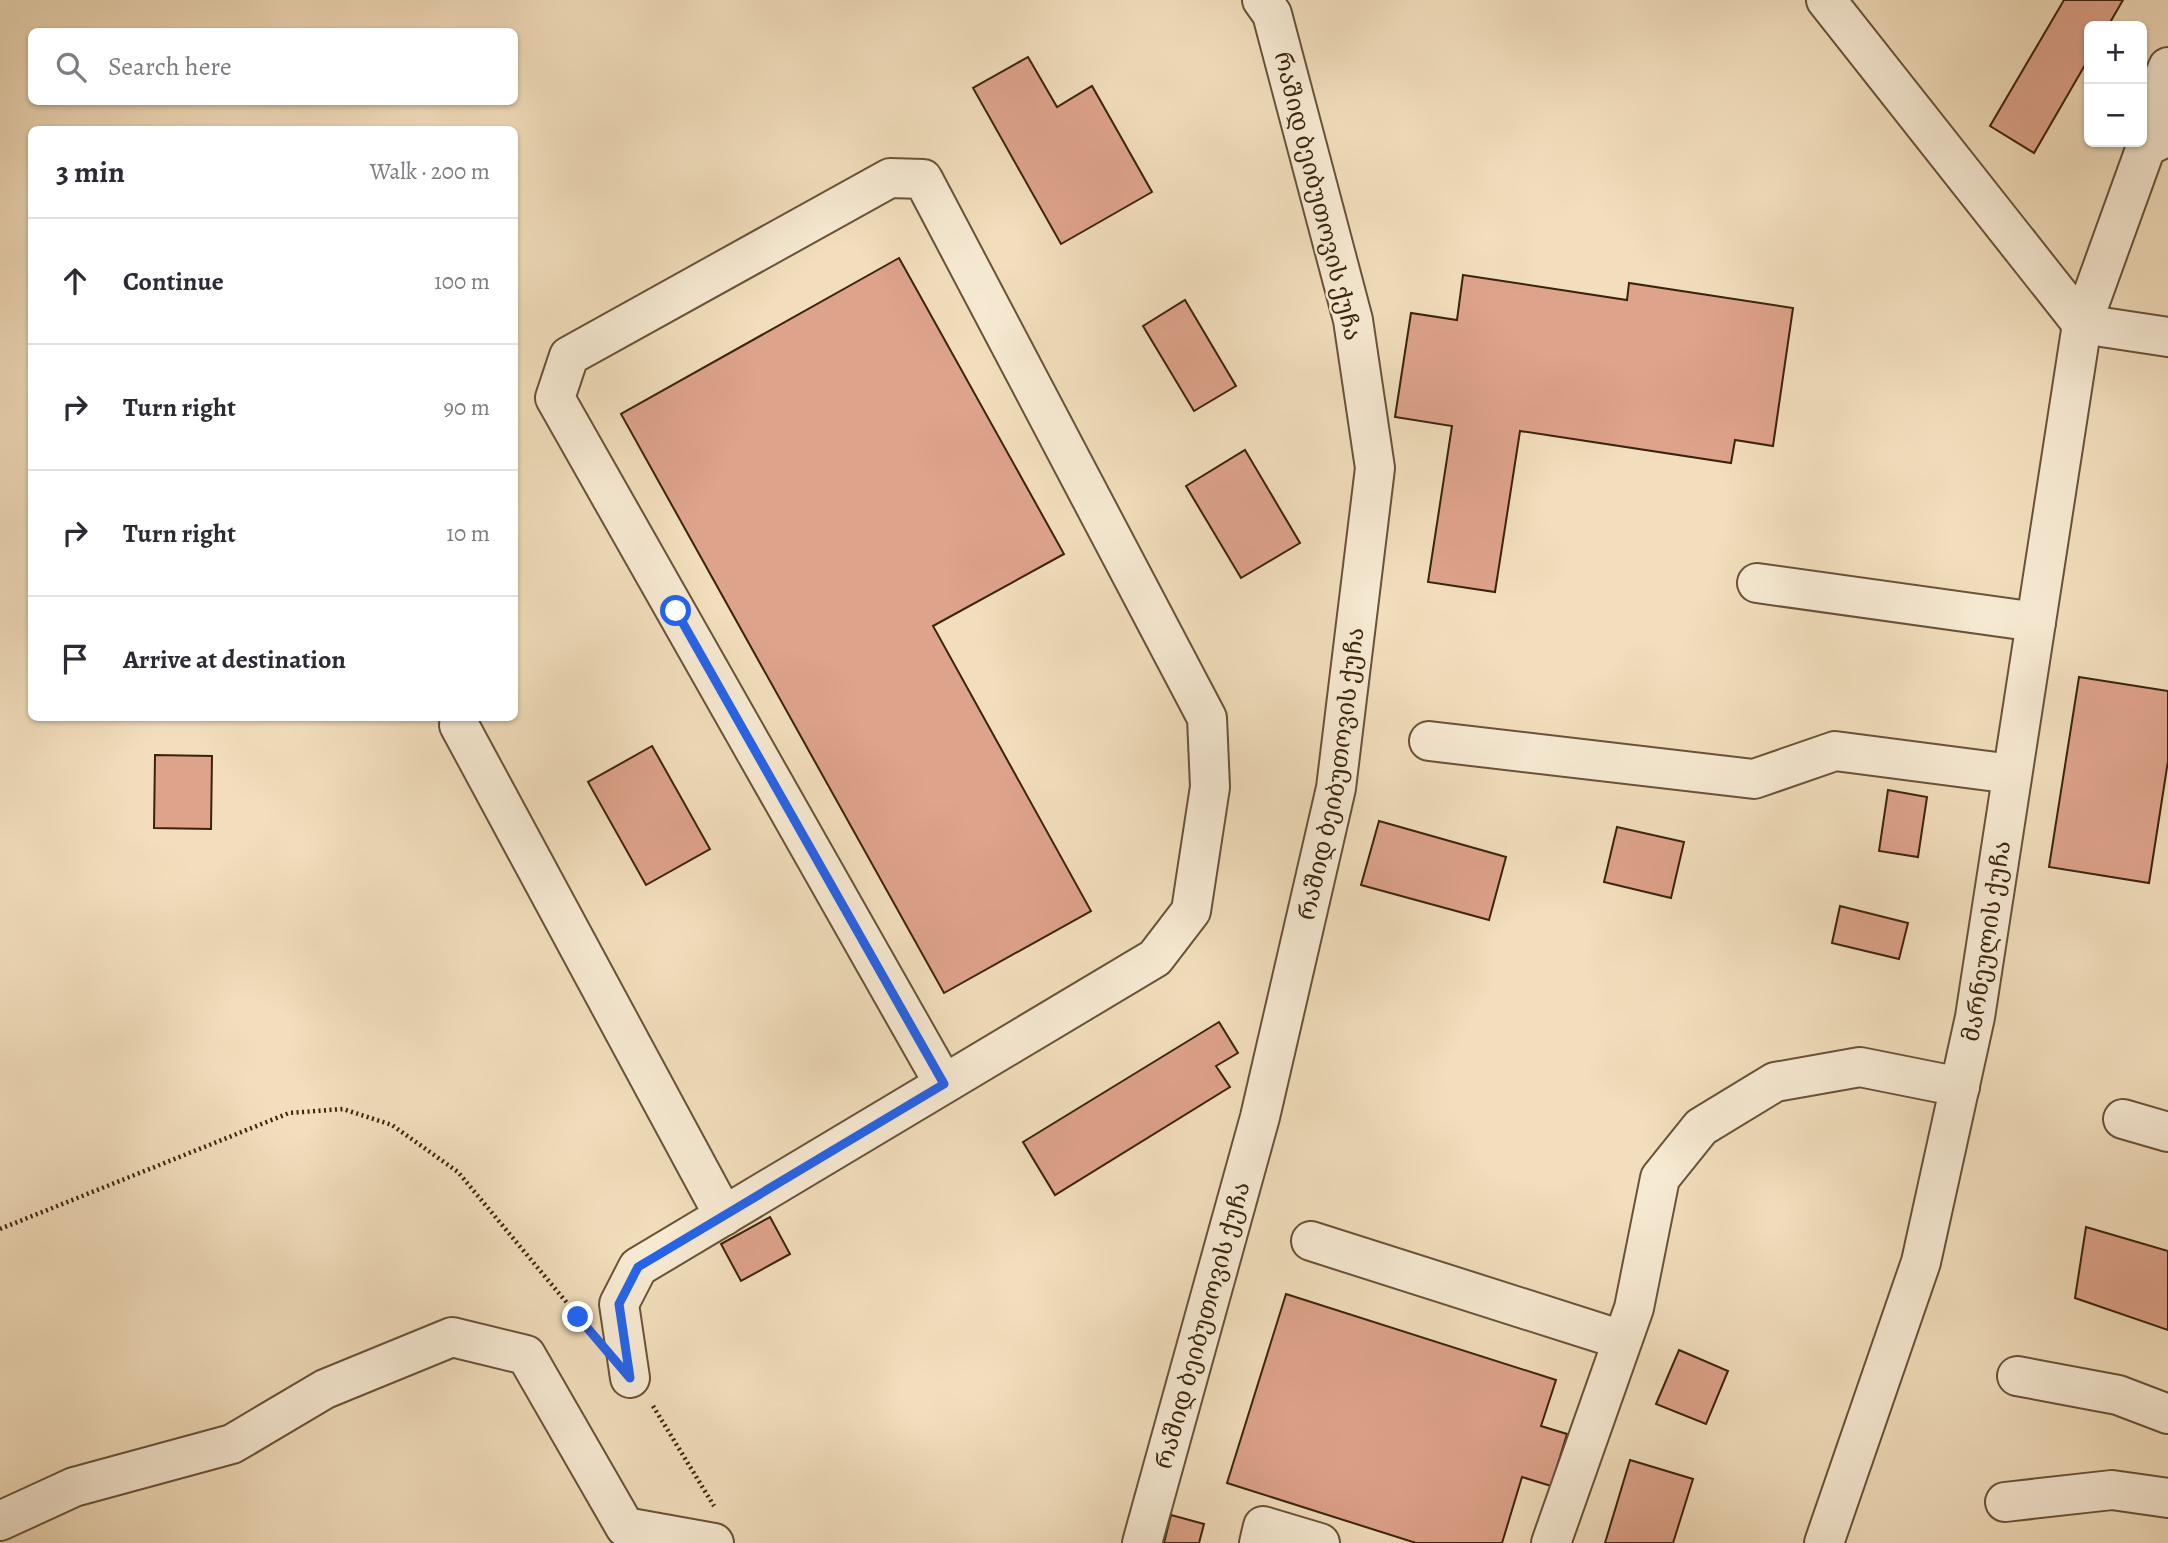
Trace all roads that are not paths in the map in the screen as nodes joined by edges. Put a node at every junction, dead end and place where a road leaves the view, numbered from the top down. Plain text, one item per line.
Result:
1 (1826, 0) edge
2 (1278, 5) edge
3 (2168, 68) edge
4 (2157, 142) edge
5 (2082, 324) junction
6 (2168, 337) edge
7 (1757, 583) dead end
8 (2036, 622) junction
9 (459, 725) dead end
10 (1429, 741) dead end
11 (2012, 774) junction
12 (944, 1084) junction
13 (1960, 1087) junction
14 (2123, 1119) dead end
15 (2168, 1132) edge
16 (724, 1216) junction
17 (1311, 1241) dead end
18 (1622, 1340) junction
19 (2017, 1376) dead end
20 (630, 1378) road end
21 (2168, 1414) edge
22 (2168, 1498) edge
23 (2005, 1502) dead end
24 (0, 1521) edge
25 (715, 1525) edge
26 (1142, 1543) edge
27 (1259, 1543) edge
28 (1320, 1543) edge
29 (1551, 1543) edge
30 (1824, 1543) edge

1 - 5 street
2 - 26 street, რაშიდ ბეიბუთოვის ქუჩა
3 - 4 street, მარნეულის ქუჩა
4 - 5 street, მარნეულის ქუჩა
5 - 6 street
5 - 8 street, მარნეულის ქუჩა
7 - 8 street
8 - 11 street, მარნეულის ქუჩა
9 - 16 street
10 - 11 street
11 - 13 street, მარნეულის ქუჩა
12 - 12 street
12 - 16 street
13 - 18 street
13 - 30 street, მარნეულის ქუჩა
14 - 15 street
16 - 20 street
17 - 18 street
18 - 29 street
19 - 21 street
22 - 23 street
24 - 25 street
27 - 28 street

